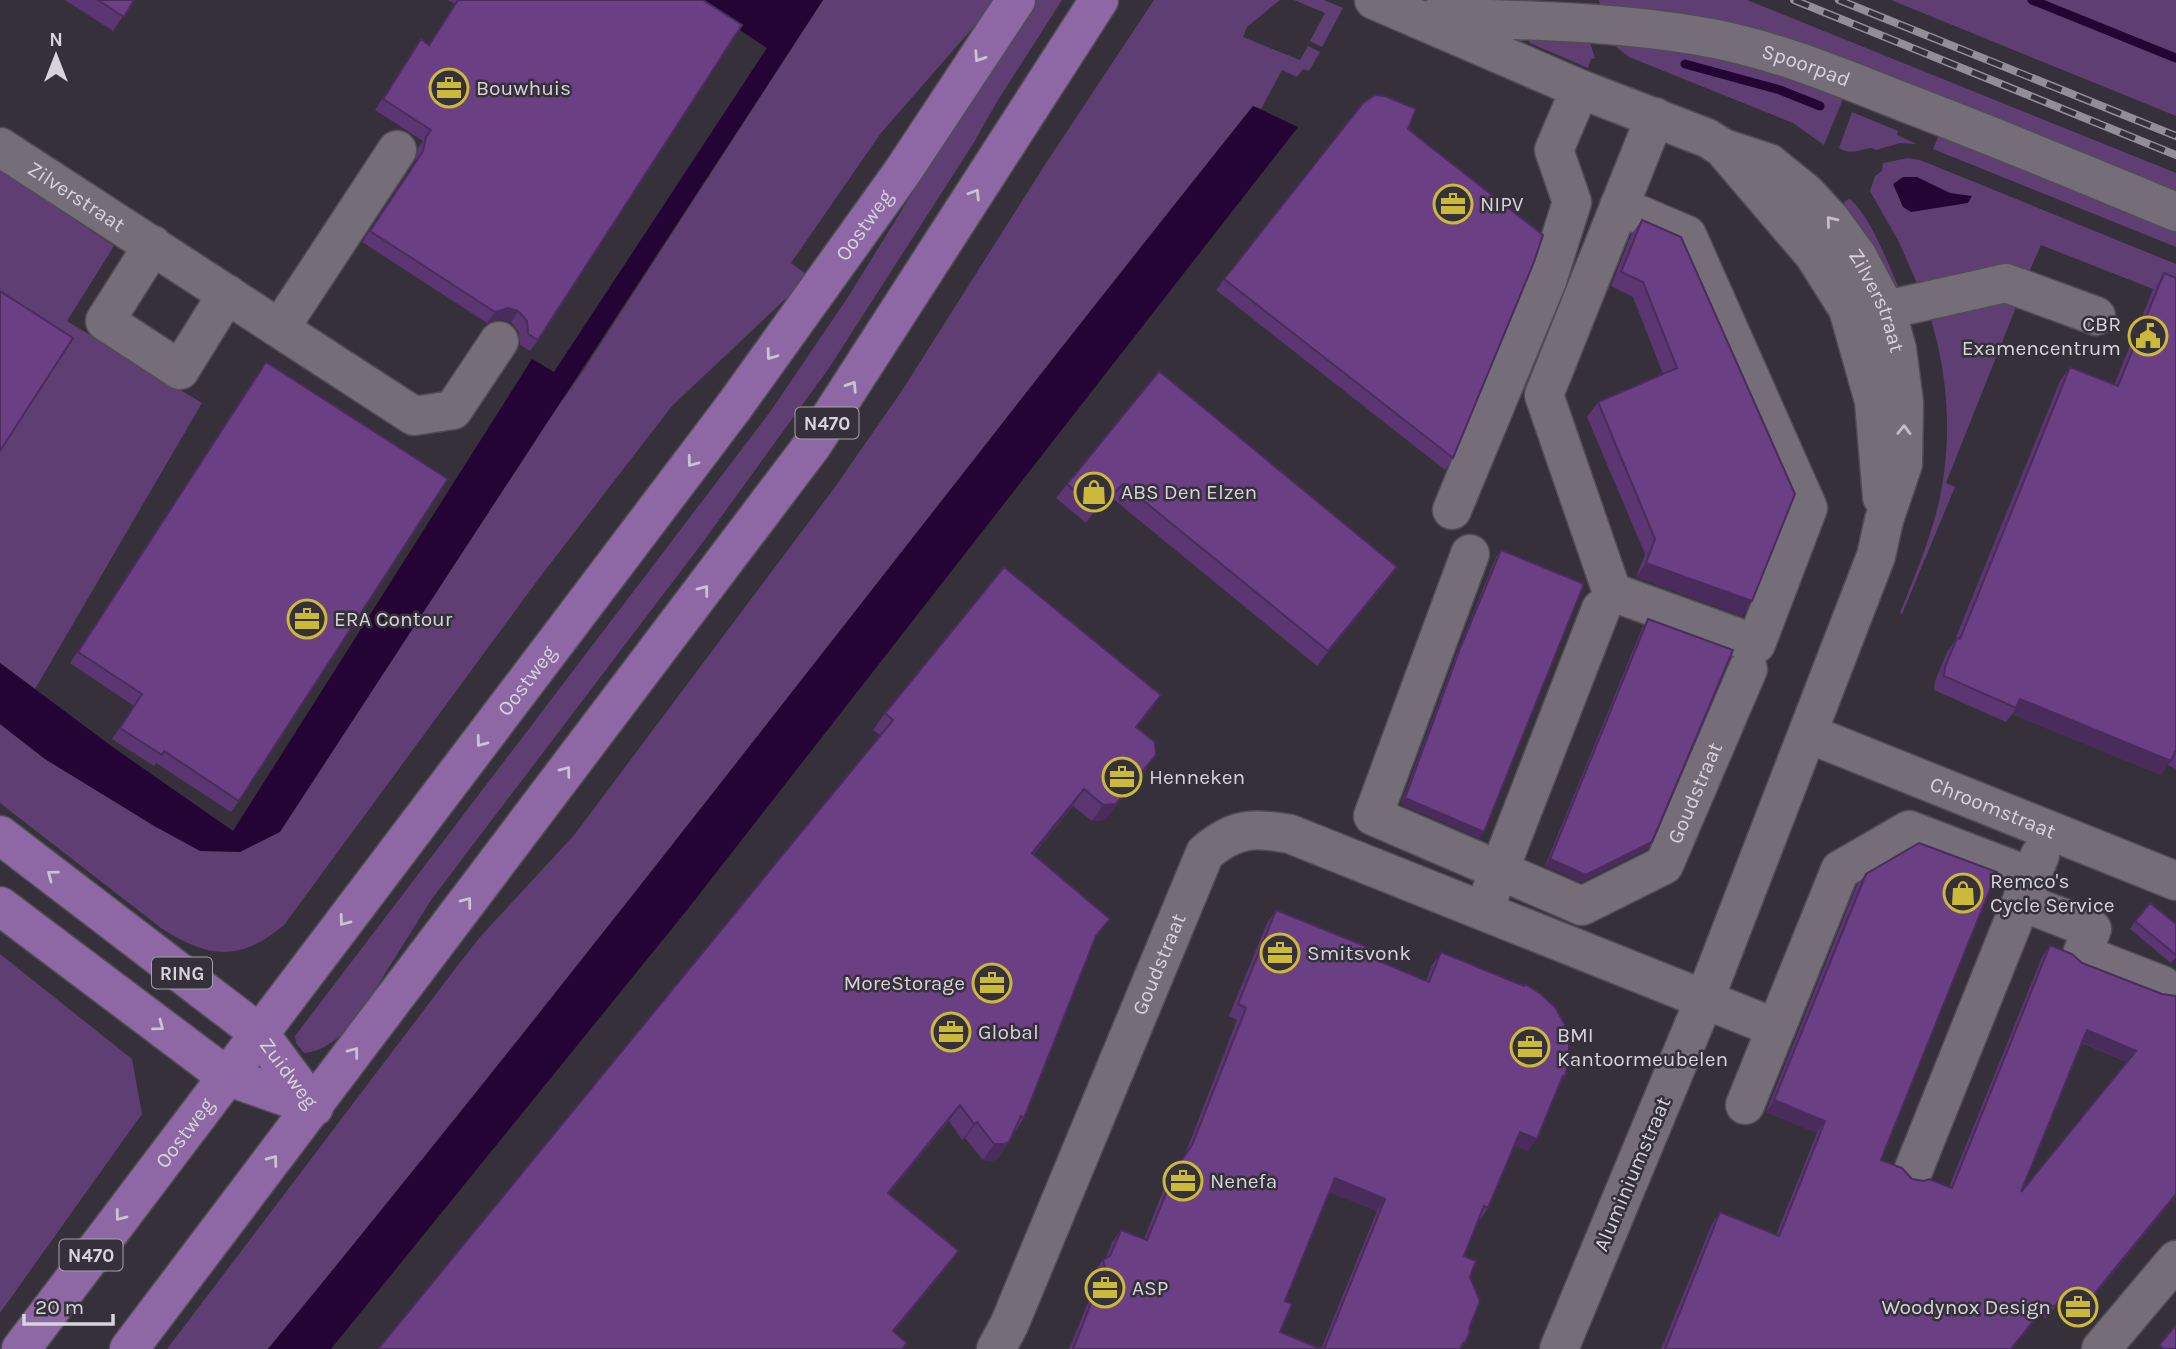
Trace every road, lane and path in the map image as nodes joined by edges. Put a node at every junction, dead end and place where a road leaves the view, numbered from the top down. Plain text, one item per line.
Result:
1 (1016, 0) edge
2 (1099, 0) edge
3 (1374, 0) edge
4 (1414, 16) junction
5 (1580, 89) junction
6 (1655, 117) junction
7 (0, 147) edge
8 (397, 150) dead end
9 (1619, 206) junction
10 (2176, 212) edge
11 (152, 245) junction
12 (227, 294) junction
13 (2096, 316) dead end
14 (1869, 317) junction
15 (280, 328) junction
16 (499, 341) dead end
17 (1452, 509) dead end
18 (1470, 554) dead end
19 (1601, 609) dead end
20 (1748, 669) dead end
21 (1809, 734) junction
22 (2050, 830) junction
23 (0, 835) edge
24 (1499, 870) junction
25 (2176, 881) edge
26 (2027, 889) junction
27 (0, 906) edge
28 (1483, 910) junction
29 (2162, 985) dead end
30 (1705, 998) junction
31 (1776, 1028) junction
32 (259, 1033) junction
33 (226, 1076) junction
34 (1745, 1105) dead end
35 (314, 1107) junction
36 (1913, 1171) dead end
37 (2176, 1260) edge
38 (21, 1349) edge
39 (128, 1349) edge
40 (996, 1349) edge
41 (1559, 1349) edge
42 (2101, 1349) edge

1 -> 32 main road, Oostweg / N470
35 -> 2 main road, N470
3 - 4 street, Zilverstraat
4 - 5 street, Zilverstraat
4 - 10 street, Spoorpad
5 - 6 street, Zilverstraat
5 - 17 street
6 - 9 street
6 - 14 street, Zilverstraat
7 - 11 street, Zilverstraat
8 - 15 street
9 - 9 street
11 - 12 street, Zilverstraat
11 - 12 street
12 - 15 street, Zilverstraat
13 - 14 street
14 - 21 street, Zilverstraat
15 - 16 street, Zilverstraat
18 - 24 street, Goudstraat
19 - 24 street
20 - 24 street, Goudstraat
21 - 22 street, Chroomstraat
21 - 30 street, Aluminiumstraat
22 - 25 street, Chroomstraat
22 - 26 street
32 -> 23 main road, Zuidweg / RING
24 - 28 street
26 - 29 street
26 - 31 street
26 - 36 street
27 -> 33 main road, Zuidweg / RING
28 - 30 street, Goudstraat
28 - 40 street, Goudstraat
30 - 31 street
30 - 41 street, Aluminiumstraat
31 - 34 street
32 - 33 main road, Oostweg / N470
32 - 35 main road, Zuidweg
33 - 35 main road, Zuidweg / RING
33 -> 38 main road, Oostweg / N470
39 -> 35 main road, N470
37 - 42 street

